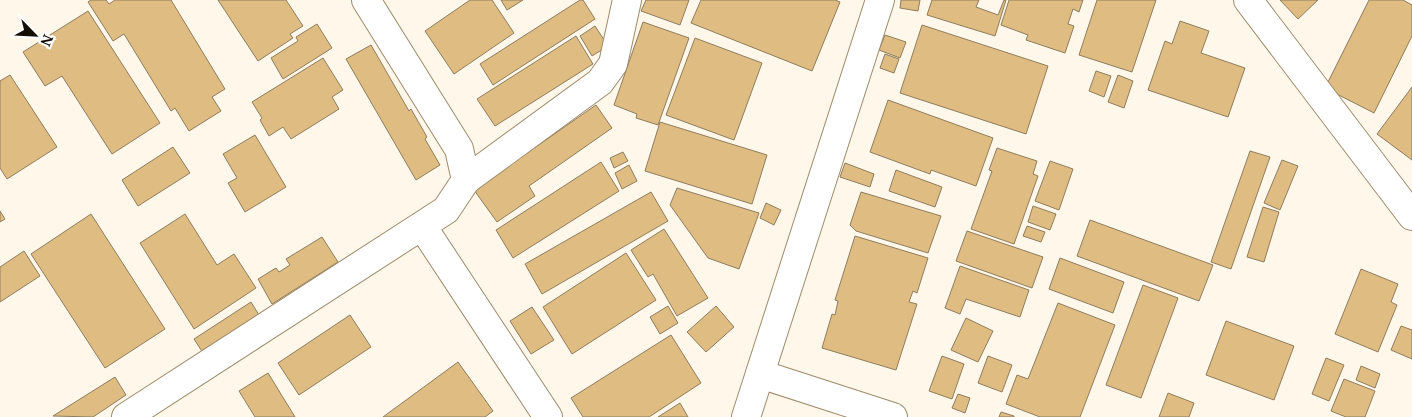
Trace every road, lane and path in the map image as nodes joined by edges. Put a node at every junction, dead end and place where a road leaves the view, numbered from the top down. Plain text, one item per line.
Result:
1 (366, 0) edge
2 (627, 0) edge
3 (880, 0) edge
4 (1248, 0) edge
5 (466, 180) junction
6 (1412, 216) edge
7 (422, 226) junction
8 (760, 374) junction
9 (126, 417) edge
10 (548, 417) edge
11 (746, 417) edge
12 (893, 417) edge

1 - 5 street
2 - 5 street
3 - 8 street
4 - 6 street
5 - 7 street
7 - 9 street
7 - 10 street
8 - 11 street
8 - 12 street

